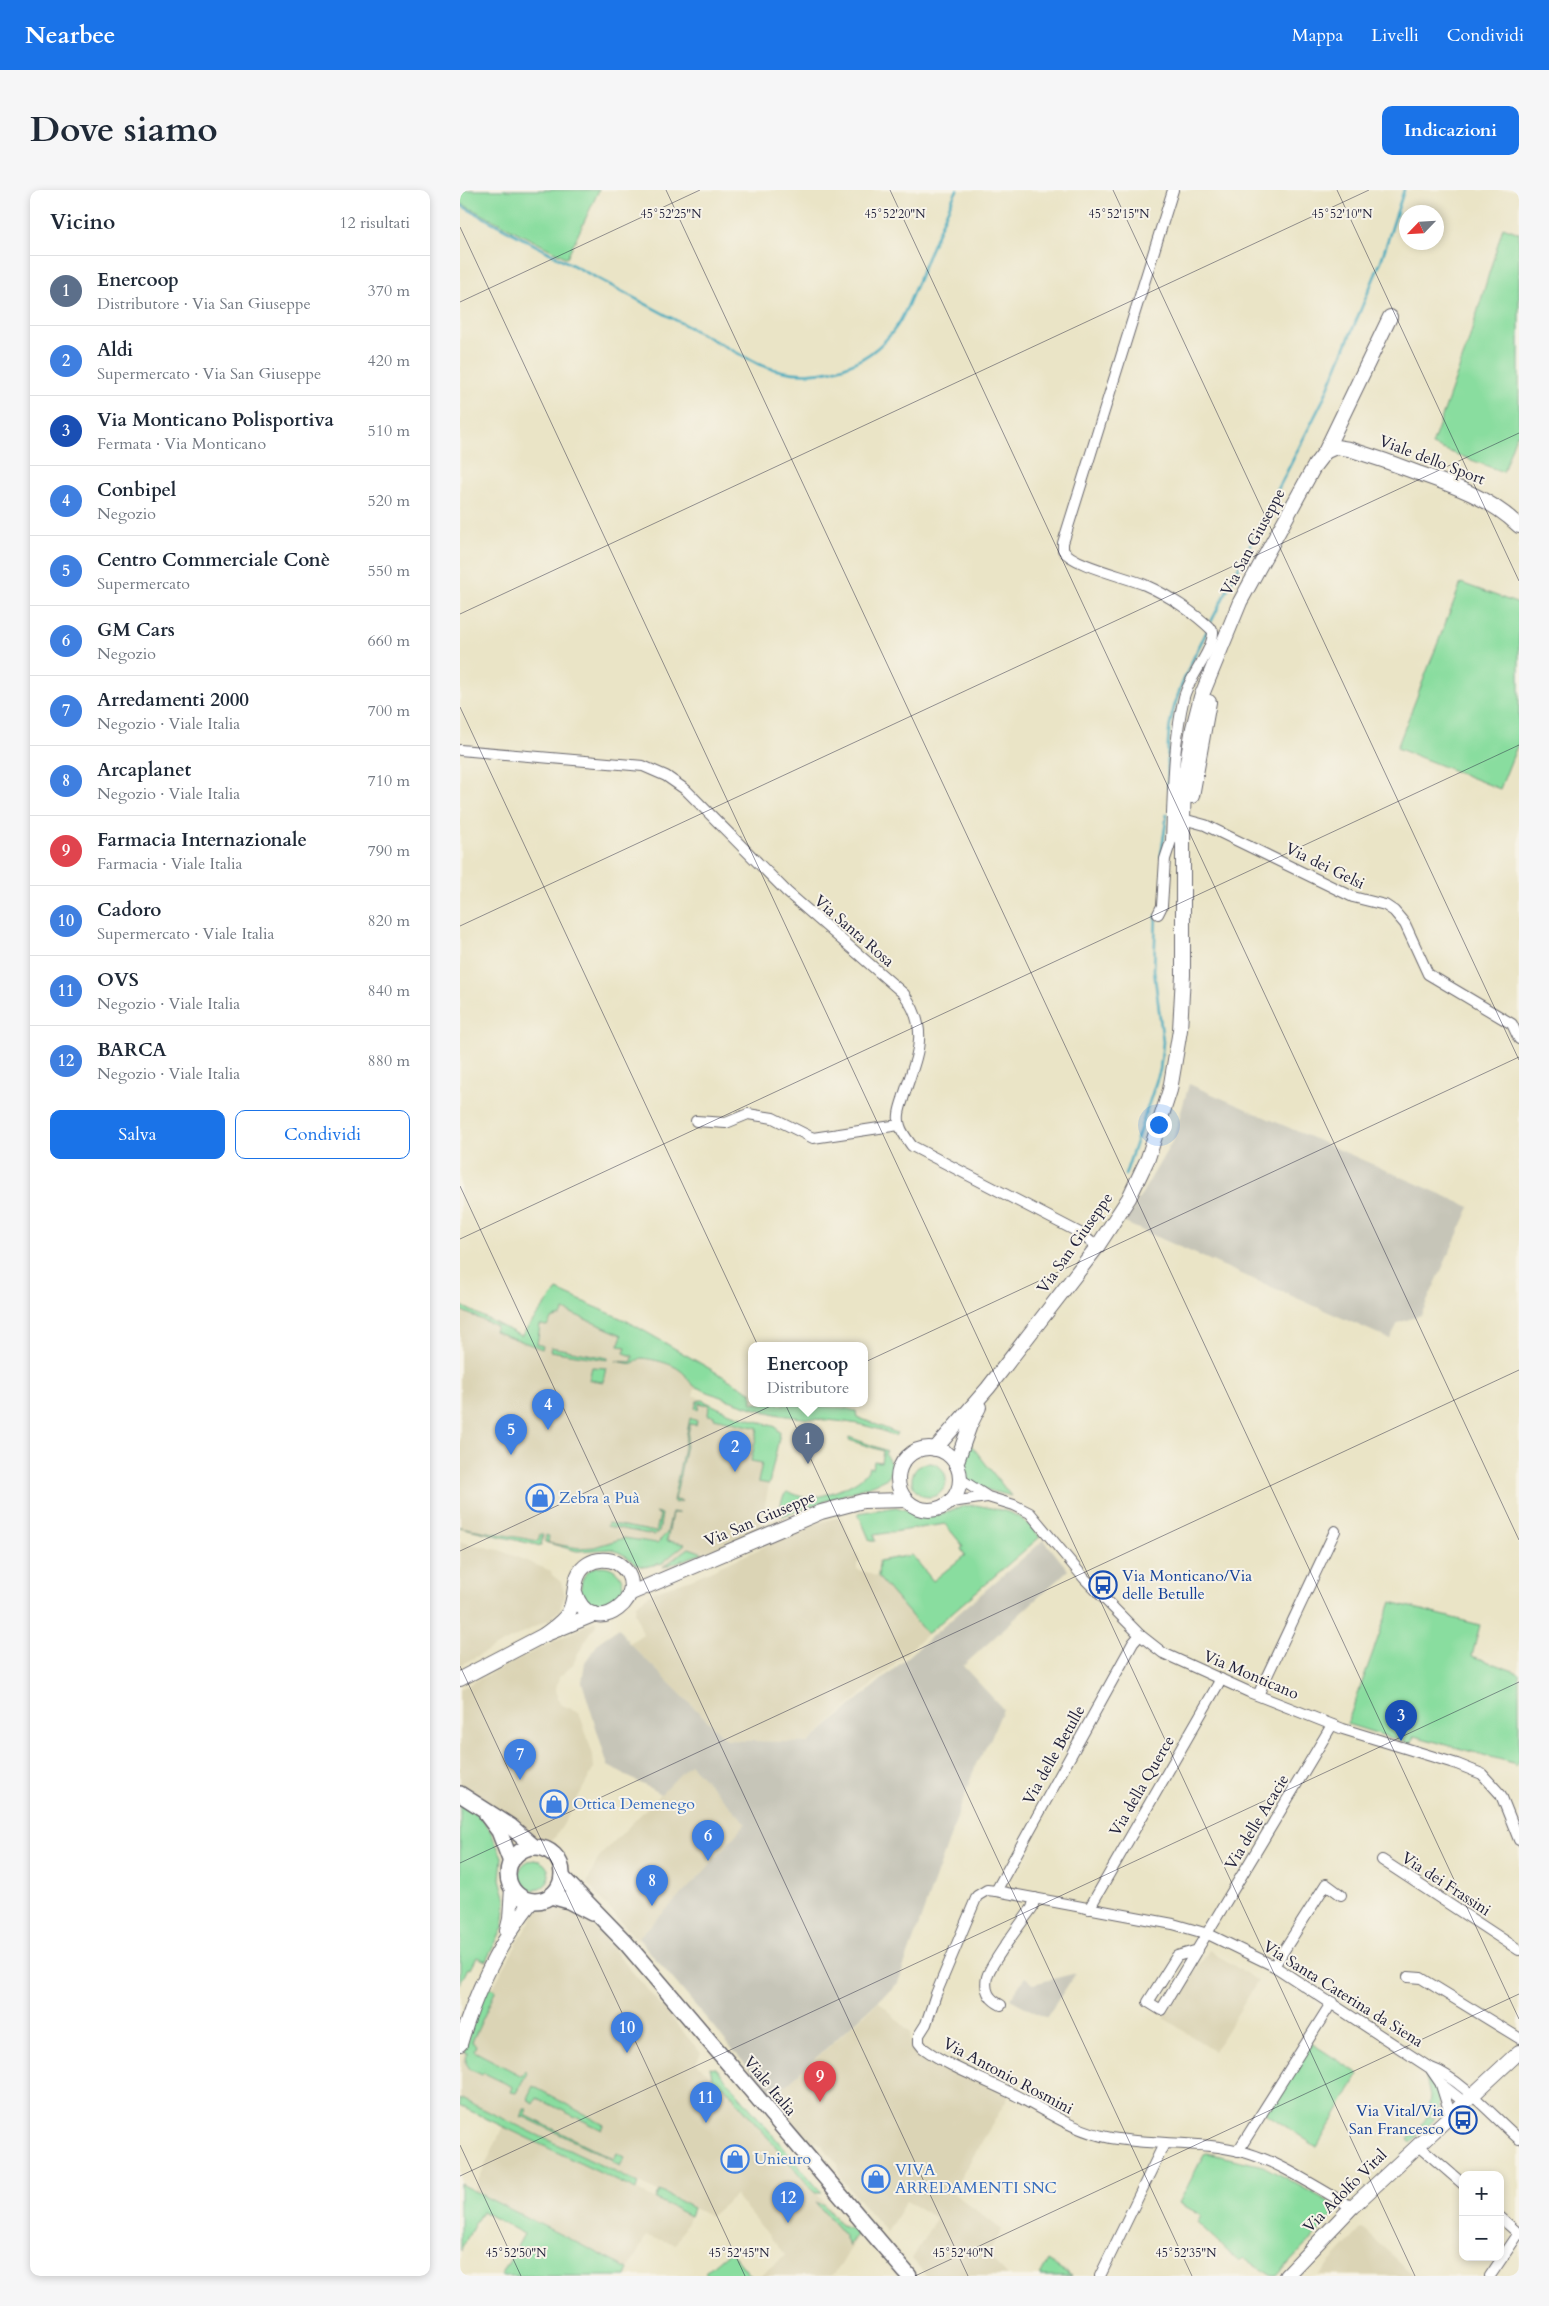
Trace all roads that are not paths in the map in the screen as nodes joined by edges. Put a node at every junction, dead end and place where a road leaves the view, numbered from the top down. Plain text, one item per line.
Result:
1 (1174, 190) edge
2 (1390, 318) dead end
3 (1325, 452) junction
4 (1519, 526) edge
5 (1178, 724) junction
6 (1198, 730) junction
7 (460, 750) edge
8 (1186, 819) junction
9 (1158, 914) dead end
10 (1519, 1038) edge
11 (696, 1121) dead end
12 (899, 1125) junction
13 (1098, 1247) junction
14 (988, 1388) junction
15 (957, 1423) junction
16 (962, 1445) junction
17 (934, 1449) junction
18 (956, 1464) junction
19 (960, 1479) junction
20 (898, 1480) junction
21 (988, 1497) junction
22 (906, 1500) junction
23 (863, 1501) junction
24 (951, 1502) junction
25 (1335, 1531) dead end
26 (626, 1573) junction
27 (673, 1575) junction
28 (575, 1592) junction
29 (629, 1594) junction
30 (595, 1614) junction
31 (544, 1635) junction
32 (1140, 1635) junction
33 (1221, 1678) junction
34 (460, 1679) edge
35 (1258, 1695) junction
36 (1332, 1725) junction
37 (460, 1794) edge
38 (478, 1804) junction
39 (1519, 1840) edge
40 (534, 1847) junction
41 (1382, 1860) dead end
42 (511, 1862) junction
43 (562, 1877) junction
44 (512, 1888) junction
45 (991, 1891) junction
46 (1341, 1895) dead end
47 (551, 1896) junction
48 (1036, 1898) junction
49 (532, 1901) junction
50 (1089, 1909) junction
51 (602, 1919) junction
52 (1208, 1934) junction
53 (505, 1940) junction
54 (1198, 1950) junction
55 (1519, 1950) edge
56 (1274, 1966) junction
57 (1408, 1976) dead end
58 (1332, 2002) junction
59 (1001, 2006) dead end
60 (1519, 2038) edge
61 (460, 2044) edge
62 (1519, 2052) edge
63 (1430, 2068) junction
64 (1441, 2084) junction
65 (1468, 2099) junction
66 (1448, 2118) junction
67 (1519, 2139) edge
68 (1164, 2144) junction
69 (1418, 2145) junction
70 (1238, 2151) junction
71 (1459, 2181) edge
72 (1352, 2207) junction
73 (1504, 2220) edge
74 (1519, 2233) edge
75 (909, 2276) edge
76 (1100, 2276) edge
77 (1286, 2276) edge
78 (1490, 2276) edge

1 - 5 street
2 - 3 street, Via San Giuseppe
3 - 4 street, Viale dello Sport
3 - 6 street, Via San Giuseppe
5 - 6 street
5 - 9 street
6 - 8 street, Via San Giuseppe
7 - 12 street, Via Santa Rosa
8 - 10 street, Via dei Gelsi
8 - 13 street, Via San Giuseppe
11 - 12 street
12 - 13 street
13 - 14 street, Via San Giuseppe
14 - 15 street, Via San Giuseppe
14 - 16 street, Via San Giuseppe
15 - 16 street
15 - 17 street, Via San Giuseppe
16 - 18 street, Via San Giuseppe
17 - 18 street
17 - 20 street
18 - 19 street
19 - 21 street, Via Monticano
19 - 24 street
20 - 22 street
20 - 23 street, Via San Giuseppe
21 - 24 street, Via Monticano
21 - 32 street, Via Monticano
22 - 23 street, Via San Giuseppe
22 - 24 street
23 - 27 street, Via San Giuseppe
25 - 35 street
26 - 27 street, Via San Giuseppe
26 - 28 street, Via San Giuseppe
26 - 29 street
27 - 29 street, Via San Giuseppe
28 - 30 street
28 - 31 street, Via San Giuseppe
29 - 30 street, Via San Giuseppe
30 - 31 street, Via San Giuseppe
31 - 34 street, Via San Giuseppe
32 - 33 street, Via Monticano
32 - 45 street, Via delle Betulle
33 - 35 street, Via Monticano
33 - 50 street, Via della Querce
35 - 36 street, Via Monticano
36 - 39 street, Via Monticano
36 - 52 street, Via delle Acacie
37 - 38 main road
38 - 40 main road
38 - 42 main road
40 - 42 main road
40 - 43 main road
41 - 55 street, Via dei Frassini
42 - 44 main road
43 - 47 main road
43 - 51 main road, Viale Italia
44 - 49 main road
44 - 53 street
45 - 48 street, Via Santa Caterina da Siena
45 - 68 street, Via Antonio Rosmini
46 - 56 street
47 - 49 main road
47 - 51 main road, Viale Italia
48 - 50 street, Via Santa Caterina da Siena
48 - 59 street
49 - 53 street
50 - 52 street, Via Santa Caterina da Siena
51 - 75 main road, Viale Italia
52 - 54 street, Via delle Acacie
52 - 56 street, Via Santa Caterina da Siena
53 - 61 street
54 - 54 street, Via delle Acacie
56 - 58 street, Via Santa Caterina da Siena
57 - 60 street
58 - 63 street, Via Santa Caterina da Siena
58 - 70 street
62 - 65 street, Via Adolfo Vital
63 - 64 street, Via Santa Caterina da Siena
63 - 65 street
64 - 65 street, Via Santa Caterina da Siena
64 - 66 street
65 - 66 street, Via Adolfo Vital
65 - 67 street
66 - 69 street, Via Adolfo Vital
68 - 70 street, Via Antonio Rosmini
68 - 76 street
69 - 71 street
69 - 72 street, Via Adolfo Vital
70 - 72 street, Via Antonio Rosmini
72 - 77 street, Via Adolfo Vital
73 - 74 street
74 - 78 street

